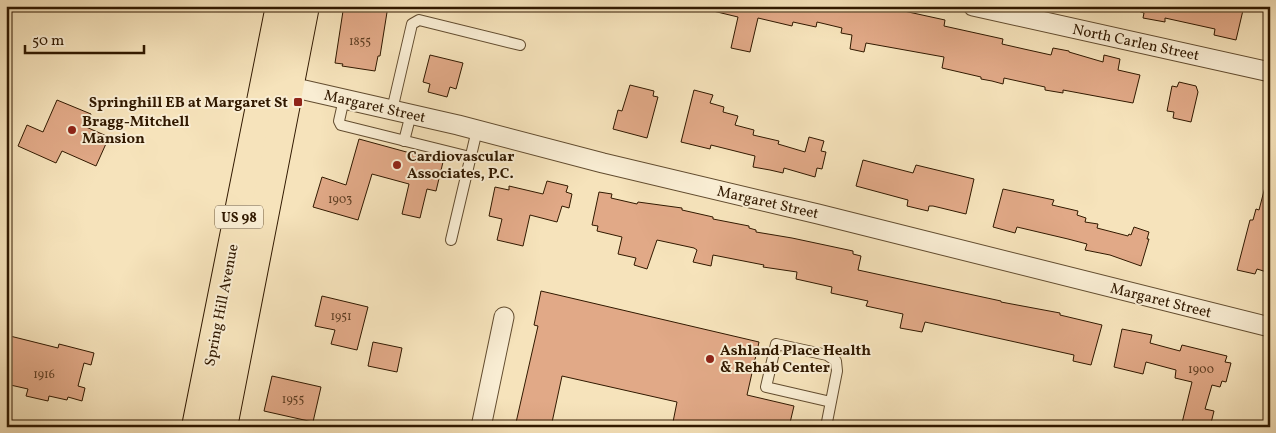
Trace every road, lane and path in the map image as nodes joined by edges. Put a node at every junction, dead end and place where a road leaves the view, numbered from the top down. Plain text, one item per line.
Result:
1 (280, 6) edge
2 (305, 6) edge
3 (973, 6) edge
4 (520, 45) dead end
5 (1270, 72) edge
6 (278, 84) junction
7 (344, 99) junction
8 (392, 110) junction
9 (411, 114) junction
10 (477, 130) junction
11 (404, 141) junction
12 (470, 157) junction
13 (451, 240) dead end
14 (504, 317) dead end
15 (1270, 327) edge
16 (831, 402) junction
17 (196, 427) edge
18 (223, 427) edge
19 (481, 427) edge
20 (826, 427) edge

1 - 6 main road, Spring Hill Avenue / US 98
2 - 6 main road, Spring Hill Avenue / US 98
3 - 5 street, North Carlen Street
4 - 8 lane
6 - 7 street, Margaret Street
6 - 17 main road, Spring Hill Avenue / US 98
6 - 18 main road, Spring Hill Avenue / US 98
7 - 8 street, Margaret Street
7 - 11 lane
8 - 9 street, Margaret Street
9 - 10 street, Margaret Street
9 - 11 lane
10 - 12 lane
10 - 15 street, Margaret Street
11 - 12 lane
12 - 13 lane
14 - 19 street
16 - 16 lane
16 - 20 lane

